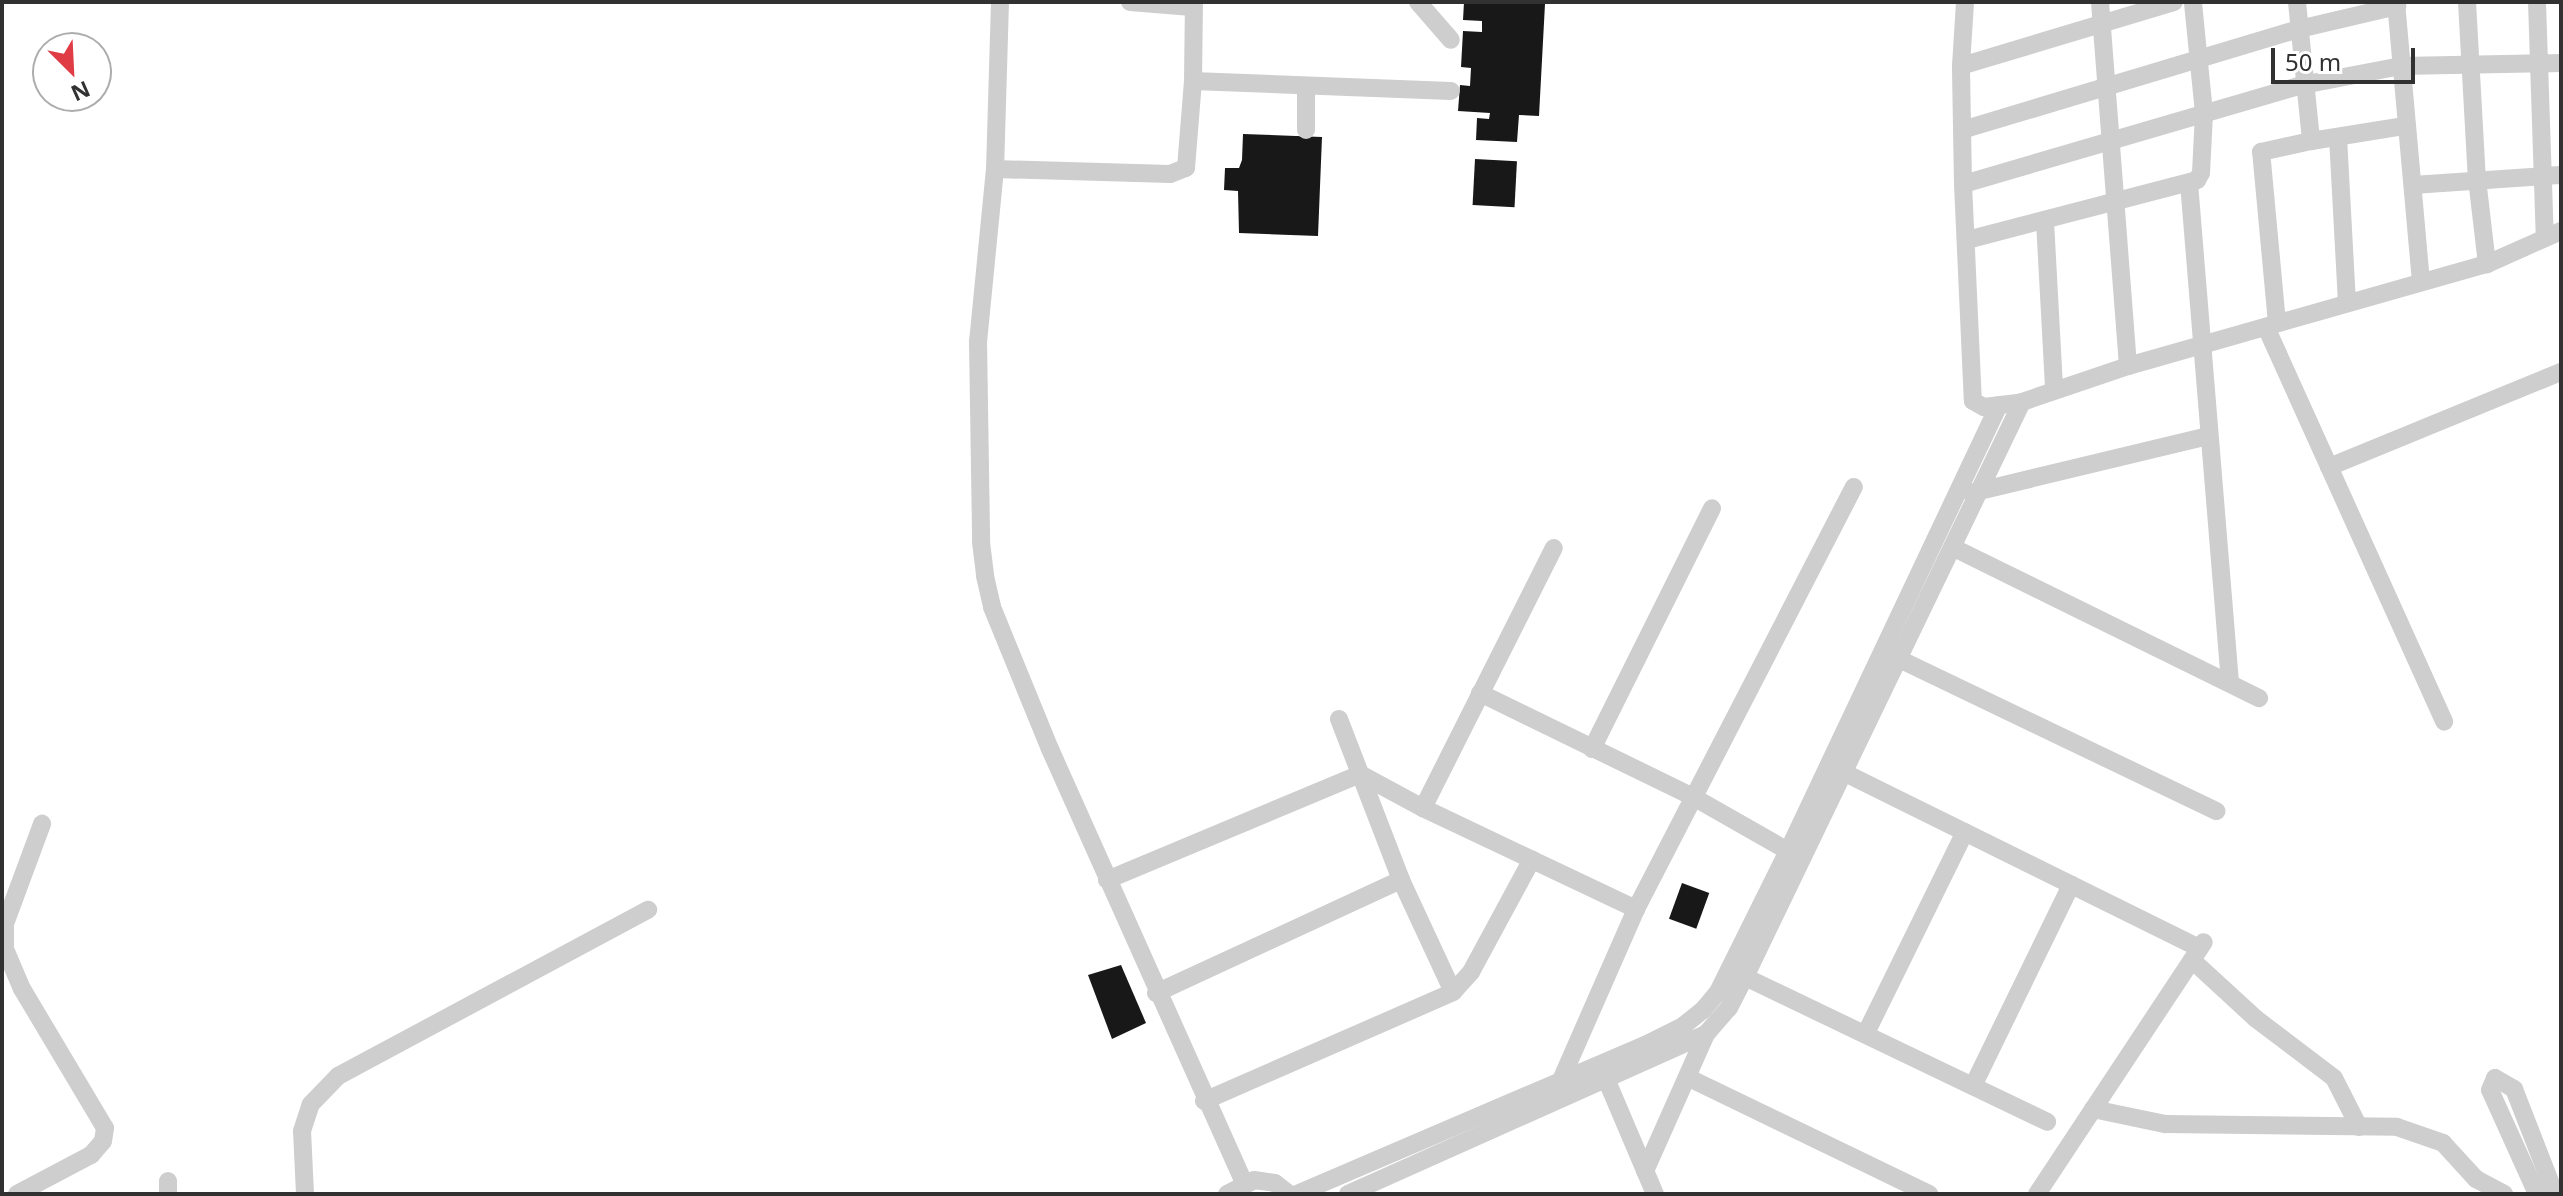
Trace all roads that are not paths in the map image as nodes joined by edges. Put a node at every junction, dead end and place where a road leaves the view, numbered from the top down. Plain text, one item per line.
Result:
1 (1000, 2) edge
2 (1130, 2) edge
3 (1418, 2) edge
4 (1965, 2) edge
5 (2100, 2) edge
6 (2174, 2) edge
7 (2193, 2) edge
8 (2297, 2) edge
9 (2467, 2) edge
10 (2537, 2) edge
11 (1159, 3) edge
12 (2396, 4) edge
13 (1193, 5) edge
14 (2101, 25) junction
15 (2299, 29) junction
16 (1451, 40) dead end
17 (2199, 61) junction
18 (2470, 63) junction
19 (2537, 63) junction
20 (2561, 63) edge
21 (1961, 66) junction
22 (2401, 66) junction
23 (1193, 81) junction
24 (2302, 85) junction
25 (1306, 86) junction
26 (2105, 89) junction
27 (1451, 91) dead end
28 (2204, 113) junction
29 (2405, 126) junction
30 (1306, 130) dead end
31 (1962, 130) junction
32 (2338, 137) junction
33 (2108, 141) junction
34 (2311, 141) junction
35 (995, 169) junction
36 (2552, 176) edge
37 (2477, 179) junction
38 (2189, 183) junction
39 (1963, 184) junction
40 (2413, 185) junction
41 (2113, 204) junction
42 (2045, 221) junction
43 (2553, 234) edge
44 (1967, 240) junction
45 (2487, 264) junction
46 (2421, 282) junction
47 (2347, 302) junction
48 (2271, 325) junction
49 (2205, 345) junction
50 (2128, 366) junction
51 (2561, 372) edge
52 (2054, 389) junction
53 (2022, 402) junction
54 (1999, 405) junction
55 (2209, 436) junction
56 (2329, 467) junction
57 (1854, 487) dead end
58 (1958, 493) junction
59 (1980, 494) junction
60 (1712, 508) dead end
61 (1554, 548) dead end
62 (1954, 548) junction
63 (1899, 659) junction
64 (2230, 683) junction
65 (1480, 693) junction
66 (2259, 698) dead end
67 (1339, 719) dead end
68 (2444, 722) dead end
69 (1592, 749) junction
70 (1843, 772) junction
71 (1360, 774) junction
72 (1695, 798) junction
73 (1423, 808) junction
74 (2216, 811) dead end
75 (42, 824) dead end
76 (1965, 832) junction
77 (1788, 851) junction
78 (1532, 859) junction
79 (1107, 880) junction
80 (1401, 880) junction
81 (2071, 885) junction
82 (1636, 909) junction
83 (648, 910) dead end
84 (2198, 950) junction
85 (1745, 977) junction
86 (1453, 992) junction
87 (1156, 993) junction
88 (1694, 1017) junction
89 (1866, 1033) junction
90 (1706, 1034) junction
91 (1689, 1078) junction
92 (1561, 1080) junction
93 (1607, 1081) junction
94 (1973, 1086) junction
95 (1204, 1101) junction
96 (2093, 1109) junction
97 (2047, 1122) dead end
98 (2359, 1127) junction
99 (1645, 1171) junction
100 (1244, 1182) junction
101 (17, 1194) edge
102 (305, 1194) edge
103 (1227, 1194) edge
104 (1289, 1194) edge
105 (1297, 1194) edge
106 (1348, 1194) edge
107 (1655, 1194) edge
108 (1929, 1194) edge
109 (2037, 1194) edge
110 (2504, 1194) edge
111 (2537, 1194) edge
112 (2555, 1194) edge

1 - 35 street
2 - 11 street
3 - 16 street
4 - 21 street
5 - 14 street
6 - 14 street
7 - 17 street
8 - 15 street
9 - 18 street
10 - 19 street
11 - 13 street
12 - 15 street
12 - 22 street
13 - 23 street
14 - 21 street
14 - 26 street
15 - 17 street
15 - 24 street
17 - 26 street
17 - 28 street
18 - 19 street
18 - 22 street
18 - 37 street
19 - 20 street
19 - 36 street
21 - 31 street
22 - 24 street
22 - 29 street
23 - 25 street
23 - 35 street
24 - 28 street
24 - 34 street
25 - 27 street
25 - 30 street
26 - 31 street
26 - 33 street
28 - 33 street
28 - 38 street
29 - 32 street
29 - 40 street
31 - 39 street
32 - 34 street
32 - 47 street
33 - 39 street
33 - 41 street
34 - 48 street
35 - 79 street
36 - 37 street
36 - 43 street
37 - 40 street
37 - 45 street
38 - 41 street
38 - 49 street
39 - 44 street
40 - 46 street
41 - 42 street
41 - 50 street
42 - 44 street
42 - 52 street
43 - 45 street
44 - 54 street
45 - 46 street
46 - 47 street
47 - 48 street
48 - 49 street
48 - 56 street
49 - 50 street
49 - 55 street
50 - 52 street
51 - 56 street
52 - 53 street
53 - 54 street
53 - 59 street
54 - 58 street
55 - 59 street
55 - 64 street
56 - 68 street
57 - 72 street
58 - 59 street
58 - 77 street
59 - 62 street
60 - 69 street
61 - 65 street
62 - 63 street
62 - 64 street
63 - 70 street
63 - 74 street
64 - 66 street
65 - 69 street
65 - 73 street
67 - 71 street
69 - 72 street
70 - 76 street
70 - 85 street
71 - 73 street
71 - 79 street
71 - 80 street
72 - 77 street
72 - 82 street
73 - 78 street
75 - 101 street
76 - 81 street
76 - 89 street
77 - 88 street
78 - 82 street
78 - 86 street
79 - 87 street
80 - 86 street
80 - 87 street
81 - 84 street
81 - 94 street
82 - 92 street
83 - 102 street
84 - 96 street
84 - 98 street
85 - 89 street
85 - 90 street
86 - 95 street
87 - 95 street
88 - 90 street
88 - 92 street
89 - 94 street
90 - 91 street
90 - 93 street
91 - 99 street
91 - 108 street
92 - 105 street
93 - 99 street
93 - 106 street
94 - 97 street
95 - 100 street
96 - 98 street
96 - 109 street
98 - 110 street
99 - 107 street
100 - 103 street
100 - 104 street
111 - 112 street

